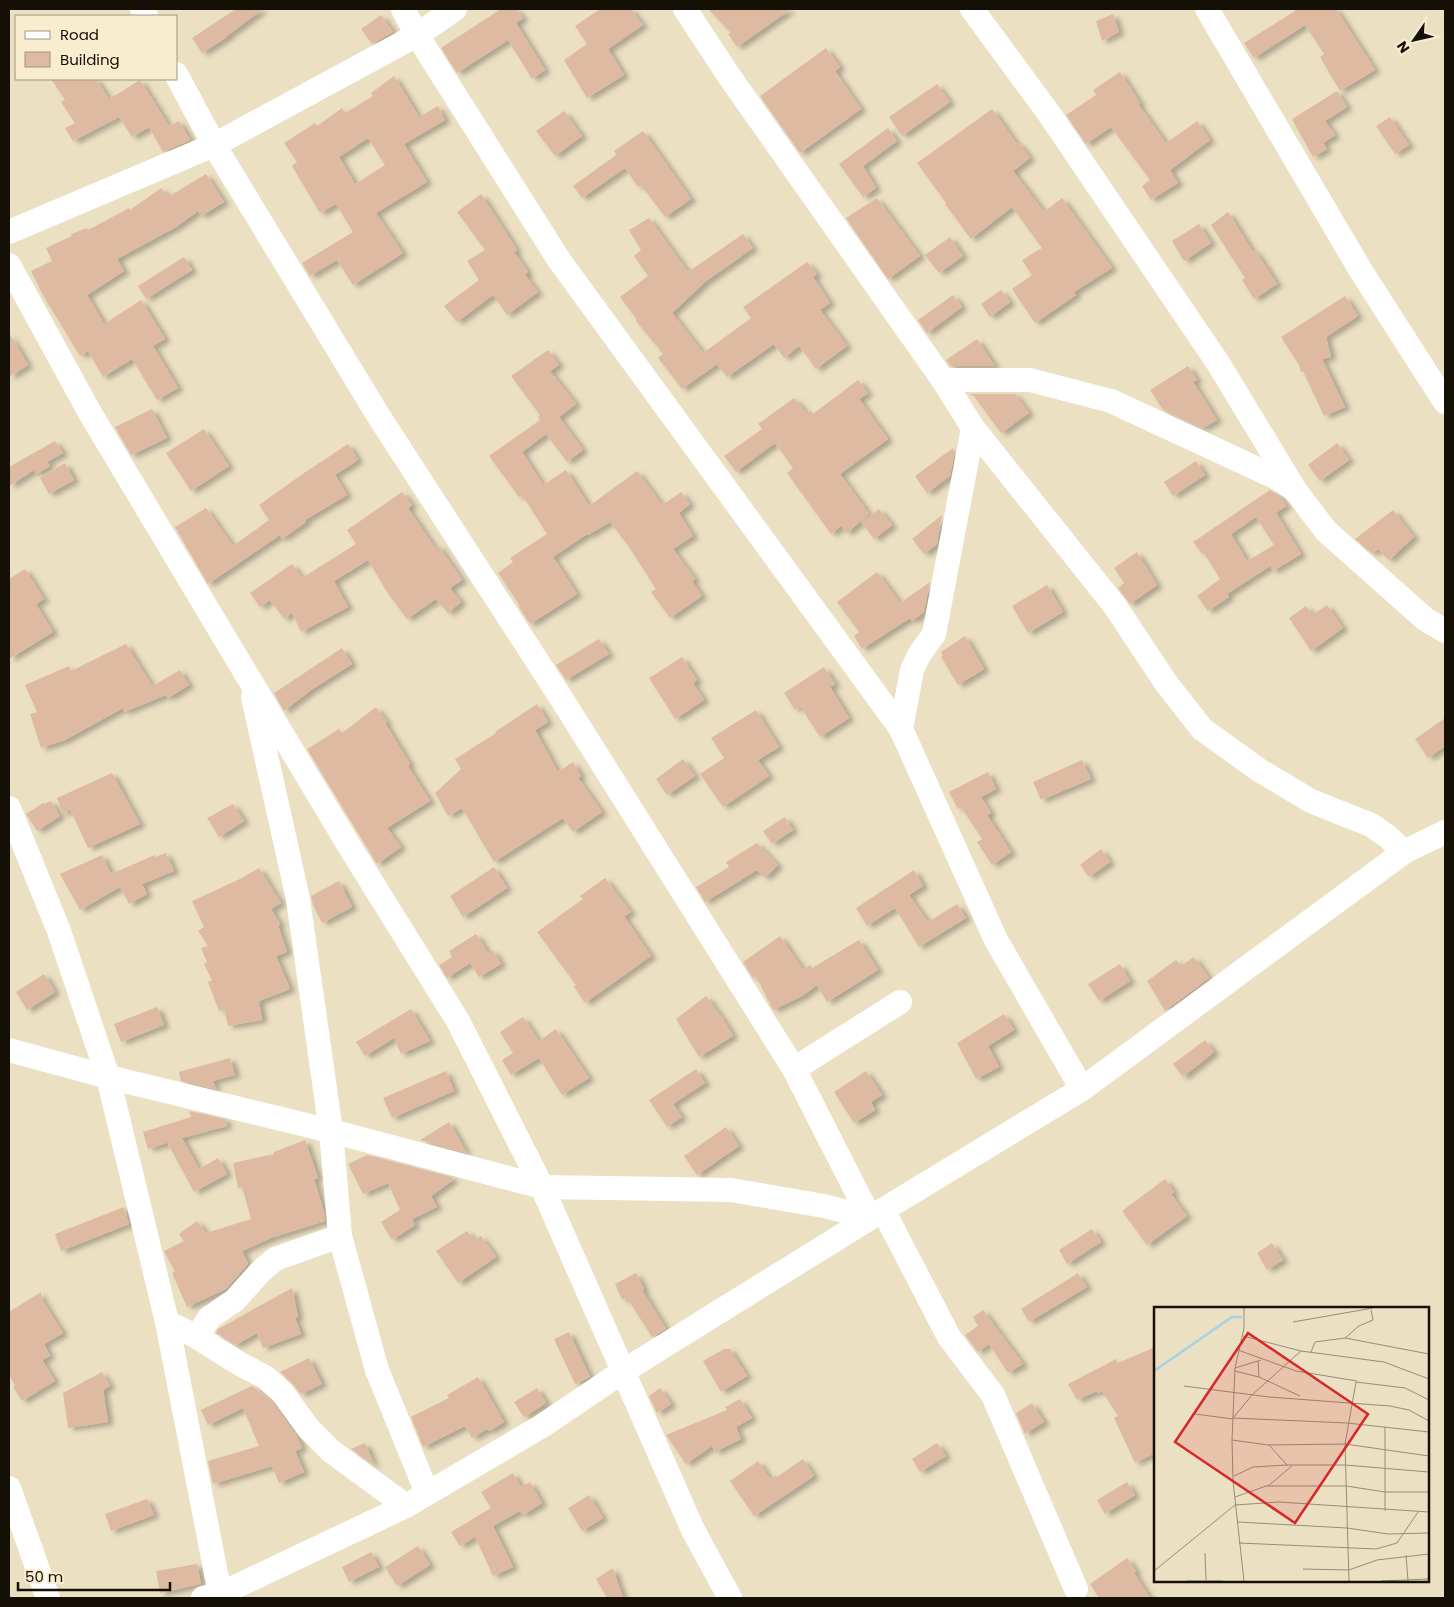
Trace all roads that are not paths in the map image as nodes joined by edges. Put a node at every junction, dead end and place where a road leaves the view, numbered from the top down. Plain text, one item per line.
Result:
1 (402, 9) edge
2 (456, 9) edge
3 (685, 9) edge
4 (972, 9) edge
5 (1206, 9) edge
6 (417, 35) junction
7 (178, 78) edge
8 (214, 145) junction
9 (9, 232) edge
10 (9, 265) edge
11 (943, 380) junction
12 (1445, 402) edge
13 (972, 428) junction
14 (1296, 490) junction
15 (1445, 631) edge
16 (248, 677) junction
17 (901, 729) junction
18 (9, 808) edge
19 (1445, 832) edge
20 (1404, 852) junction
21 (900, 1002) dead end
22 (9, 1050) edge
23 (794, 1069) junction
24 (108, 1077) junction
25 (1082, 1089) junction
26 (331, 1130) junction
27 (542, 1187) junction
28 (876, 1214) junction
29 (340, 1236) junction
30 (167, 1322) junction
31 (197, 1337) junction
32 (622, 1372) junction
33 (9, 1488) edge
34 (427, 1493) junction
35 (406, 1506) junction
36 (1076, 1589) dead end
37 (211, 1596) edge
38 (48, 1598) edge
39 (730, 1598) edge

1 - 6 street
2 - 6 street
3 - 11 street
4 - 14 street
5 - 12 street
6 - 8 street
6 - 17 street
7 - 8 street
8 - 9 street
8 - 23 street
10 - 16 street
11 - 13 street
11 - 14 street
13 - 17 street
13 - 20 street
14 - 15 street
16 - 26 street
16 - 27 street
17 - 25 street
18 - 24 street
19 - 20 street
20 - 25 street
21 - 23 street
22 - 24 street
23 - 28 street
24 - 26 street
24 - 30 street
25 - 28 street
26 - 27 street
26 - 29 street
27 - 28 street
27 - 32 street
28 - 32 street
28 - 36 street
29 - 31 street
29 - 34 street
30 - 31 street
30 - 37 street
31 - 35 street
32 - 34 street
32 - 39 street
33 - 38 street
34 - 35 street
35 - 37 street

